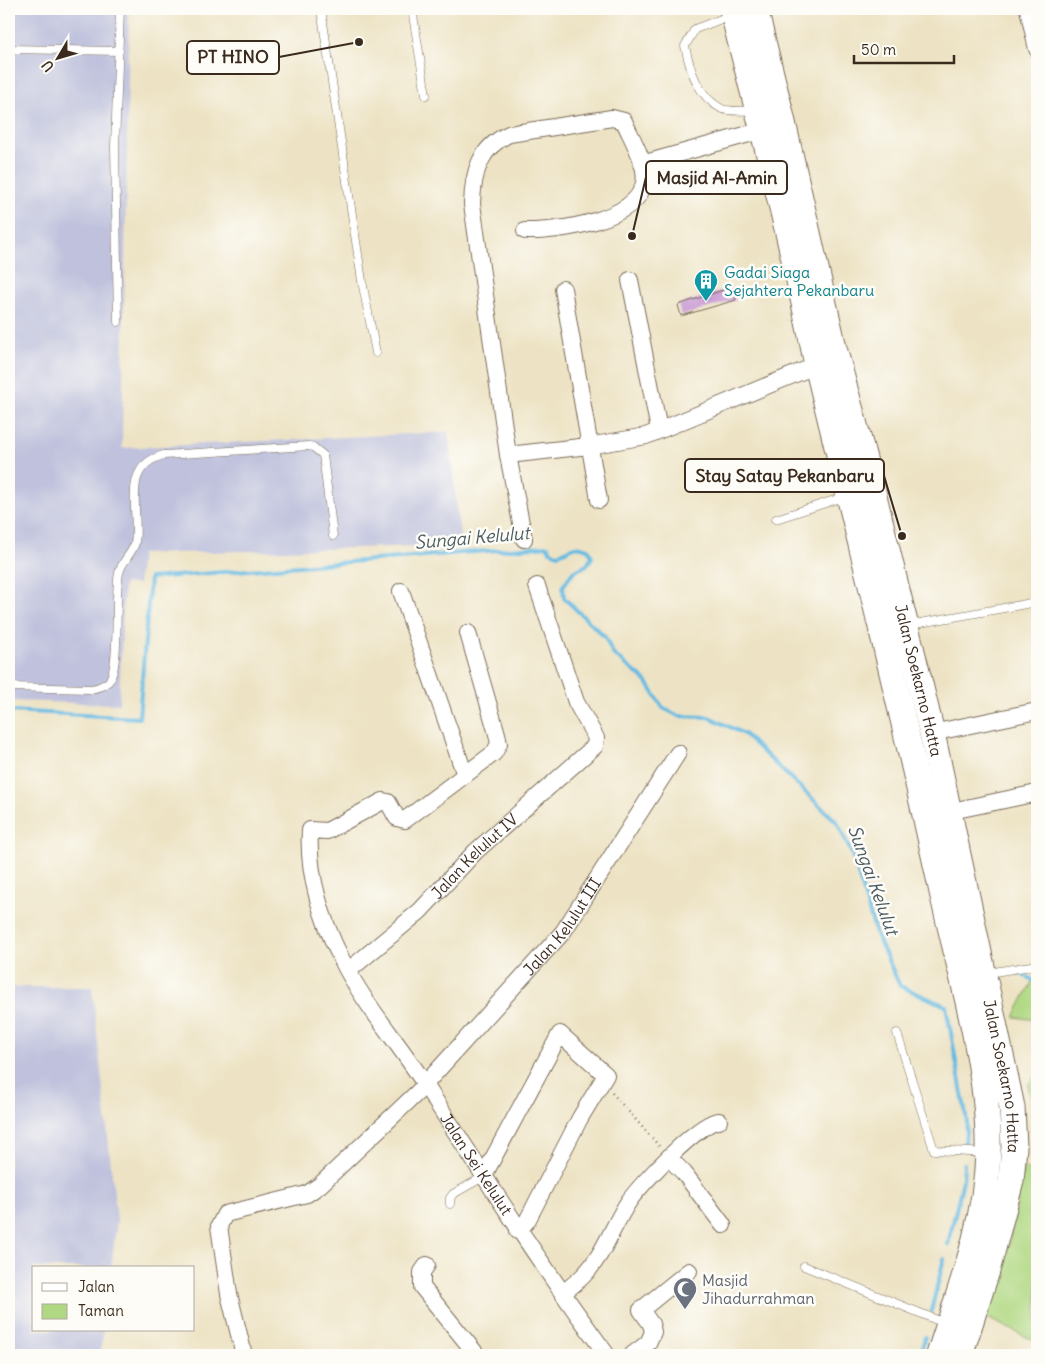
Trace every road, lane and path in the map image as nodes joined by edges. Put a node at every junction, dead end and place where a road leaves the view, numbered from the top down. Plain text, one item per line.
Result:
1 (120, 9) edge
2 (321, 9) edge
3 (412, 9) edge
4 (1028, 9) edge
5 (740, 11) edge
6 (9, 49) edge
7 (1037, 49) edge
8 (119, 51) junction
9 (426, 95) dead end
10 (761, 120) junction
11 (642, 164) junction
12 (525, 231) dead end
13 (630, 280) dead end
14 (563, 289) dead end
15 (118, 322) dead end
16 (376, 353) dead end
17 (817, 366) junction
18 (659, 430) junction
19 (589, 446) junction
20 (508, 455) junction
21 (849, 495) junction
22 (599, 500) dead end
23 (776, 519) dead end
24 (333, 536) dead end
25 (524, 539) dead end
26 (872, 541) junction
27 (537, 586) dead end
28 (401, 591) dead end
29 (1037, 602) edge
30 (905, 626) junction
31 (468, 633) dead end
32 (9, 687) edge
33 (1037, 711) edge
34 (932, 733) junction
35 (678, 753) dead end
36 (465, 775) junction
37 (1037, 793) edge
38 (947, 812) junction
39 (1037, 965) edge
40 (348, 972) junction
41 (982, 974) junction
42 (897, 1033) dead end
43 (604, 1080) junction
44 (425, 1084) junction
45 (719, 1121) dead end
46 (988, 1153) junction
47 (668, 1158) junction
48 (483, 1177) junction
49 (450, 1204) dead end
50 (723, 1225) dead end
51 (518, 1231) junction
52 (427, 1264) dead end
53 (804, 1266) dead end
54 (689, 1271) dead end
55 (563, 1293) junction
56 (949, 1324) junction
57 (244, 1355) edge
58 (477, 1355) edge
59 (608, 1355) edge
60 (632, 1355) edge
61 (939, 1355) edge
62 (960, 1355) edge

1 - 8 lane
2 - 16 lane
3 - 9 lane
4 - 7 street
5 - 10 main road, Jalan Soekarno Hatta
5 - 10 lane
5 - 26 main road, Jalan Soekarno Hatta
6 - 8 lane
8 - 15 lane
10 - 11 street
10 - 17 main road, Jalan Soekarno Hatta
11 - 12 street
11 - 20 street
13 - 18 street
14 - 19 street
17 - 18 street
17 - 21 main road, Jalan Soekarno Hatta
18 - 19 street
19 - 20 street
19 - 22 street
20 - 25 street
21 - 23 lane
21 - 26 main road, Jalan Soekarno Hatta
24 - 32 lane
26 - 30 main road, Jalan Soekarno Hatta
26 - 46 main road, Jalan Soekarno Hatta
27 - 40 street, Jalan Kelulut IV
28 - 36 street
29 - 30 lane
30 - 34 main road, Jalan Soekarno Hatta
31 - 36 street
33 - 34 street
34 - 38 main road, Jalan Soekarno Hatta
35 - 44 street, Jalan Kelulut III
36 - 40 street, Jalan Sei Kelulut
37 - 38 street
38 - 41 main road, Jalan Soekarno Hatta
39 - 41 lane
40 - 44 street, Jalan Sei Kelulut
41 - 62 main road, Jalan Soekarno Hatta
42 - 46 lane
43 - 47 path
43 - 48 street
43 - 51 street
44 - 48 street, Jalan Sei Kelulut
44 - 57 street, Jalan Kelulut III
45 - 47 street
46 - 56 main road, Jalan Soekarno Hatta
47 - 50 street
47 - 55 street
48 - 49 lane
48 - 51 street, Jalan Sei Kelulut
51 - 55 street, Jalan Sei Kelulut
52 - 58 street
53 - 56 lane
54 - 60 street
55 - 59 street, Jalan Sei Kelulut
56 - 61 main road, Jalan Soekarno Hatta

